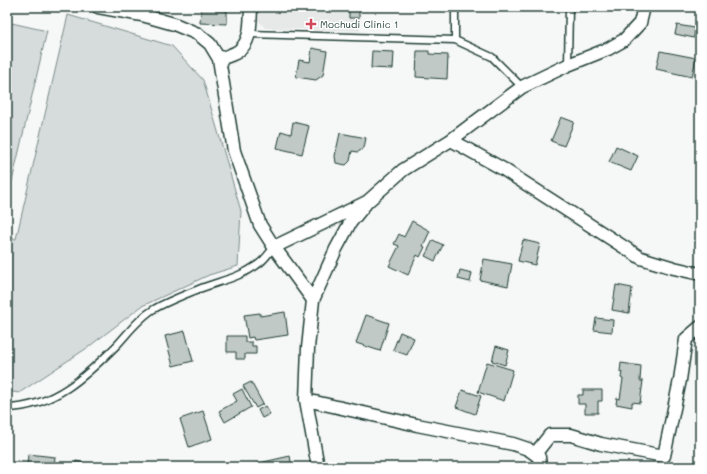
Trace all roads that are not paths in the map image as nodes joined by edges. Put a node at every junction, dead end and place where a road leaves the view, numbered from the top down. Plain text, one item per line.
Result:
1 (98, 7) edge
2 (251, 7) edge
3 (455, 7) edge
4 (569, 7) edge
5 (644, 7) edge
6 (249, 34) junction
7 (455, 40) junction
8 (219, 59) junction
9 (568, 65) junction
10 (522, 88) junction
11 (451, 140) junction
12 (366, 202) junction
13 (274, 247) junction
14 (700, 274) edge
15 (313, 300) junction
16 (700, 327) edge
17 (306, 400) junction
18 (7, 408) edge
19 (535, 454) junction
20 (318, 467) edge
21 (540, 467) edge

1 - 8 street
2 - 6 street
3 - 7 lane
4 - 9 lane
5 - 9 street
6 - 7 lane
6 - 8 street
7 - 10 lane
8 - 13 street
9 - 10 street
10 - 11 street
11 - 12 street
11 - 14 street
12 - 13 street
12 - 15 street
13 - 15 street
13 - 18 lane
15 - 17 street
16 - 19 street
17 - 19 street
17 - 20 street
19 - 21 street

